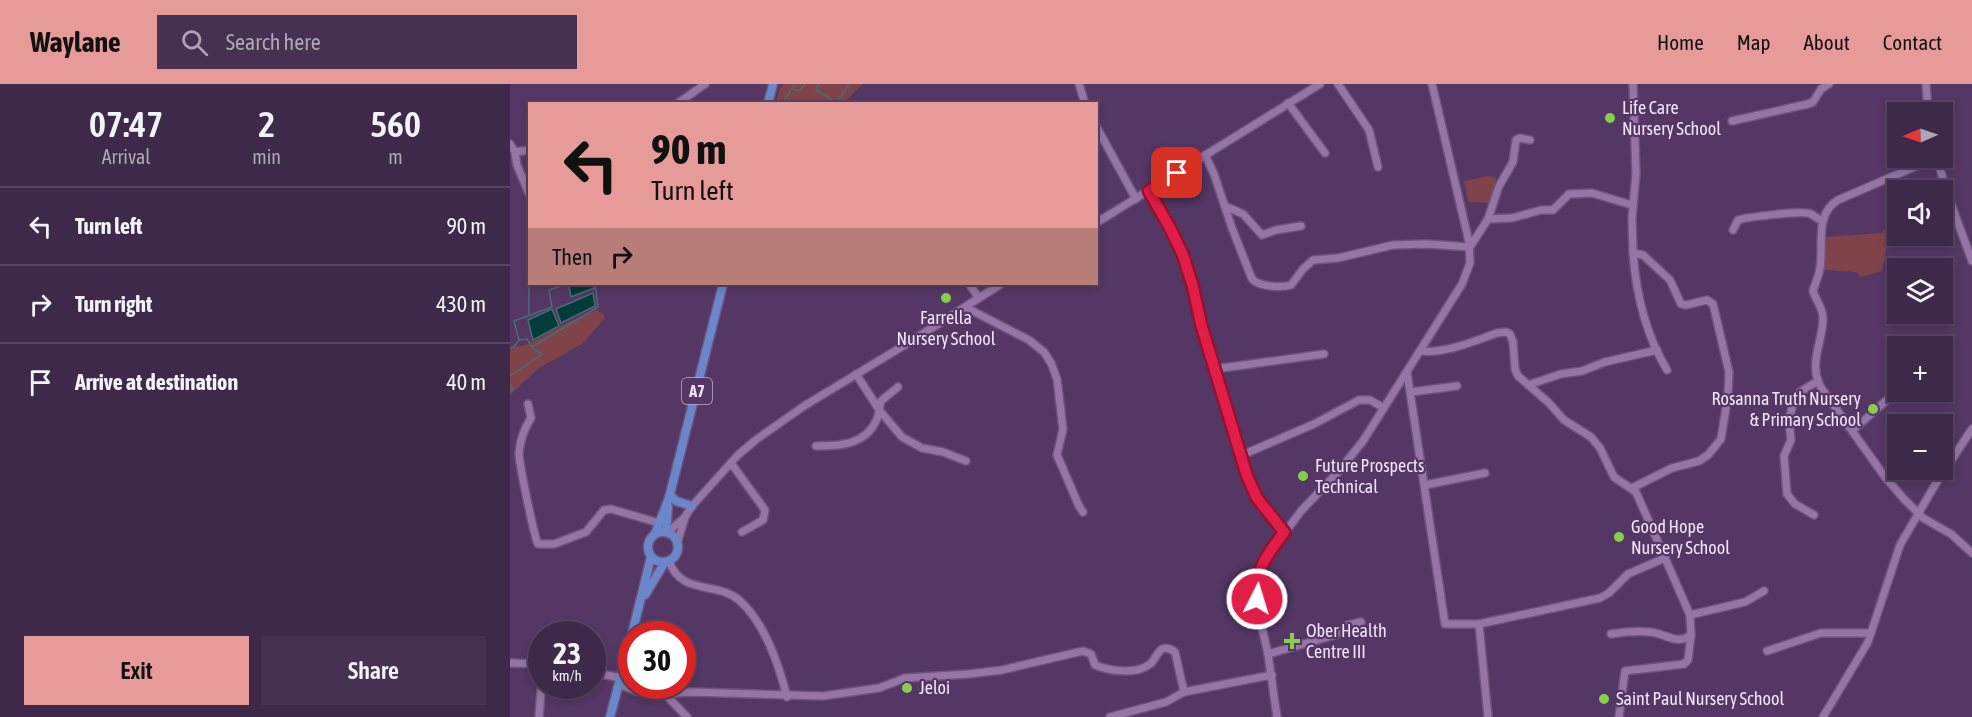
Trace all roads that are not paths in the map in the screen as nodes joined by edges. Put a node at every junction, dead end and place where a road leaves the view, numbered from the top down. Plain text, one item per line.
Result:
1 (705, 84) edge
2 (773, 84) edge
3 (1079, 84) edge
4 (1320, 84) edge
5 (1338, 84) edge
6 (1432, 84) edge
7 (1634, 84) edge
8 (1829, 84) edge
9 (1926, 84) edge
10 (680, 102) edge
11 (768, 102) edge
12 (1084, 102) edge
13 (1927, 102) edge
14 (1288, 103) junction
15 (1732, 122) dead end
16 (1098, 130) edge
17 (1530, 140) dead end
18 (510, 144) edge
19 (528, 150) edge
20 (515, 152) junction
21 (1325, 153) dead end
22 (1205, 155) junction
23 (517, 165) junction
24 (1378, 167) dead end
25 (1913, 168) edge
26 (1939, 168) edge
27 (510, 169) edge
28 (528, 190) edge
29 (1149, 191) junction
30 (1136, 199) junction
31 (1632, 205) junction
32 (1225, 207) junction
33 (1488, 219) junction
34 (1823, 221) junction
35 (1098, 222) edge
36 (1301, 226) dead end
37 (1733, 230) dead end
38 (1470, 247) junction
39 (1633, 253) junction
40 (1972, 261) edge
41 (723, 285) edge
42 (970, 285) edge
43 (999, 285) edge
44 (979, 298) junction
45 (965, 307) junction
46 (1657, 350) junction
47 (1420, 351) junction
48 (1324, 354) dead end
49 (1215, 369) junction
50 (1667, 370) dead end
51 (1407, 372) junction
52 (856, 374) junction
53 (1818, 381) junction
54 (1458, 386) dead end
55 (1528, 386) junction
56 (898, 387) dead end
57 (1411, 392) junction
58 (1887, 400) edge
59 (528, 404) dead end
60 (1384, 408) junction
61 (880, 411) junction
62 (1972, 429) edge
63 (1853, 430) junction
64 (816, 446) dead end
65 (1240, 456) junction
66 (966, 461) dead end
67 (731, 463) junction
68 (1485, 473) dead end
69 (1425, 485) junction
70 (1632, 488) junction
71 (669, 496) junction
72 (692, 506) junction
73 (1083, 512) dead end
74 (1918, 513) junction
75 (1814, 515) dead end
76 (685, 517) junction
77 (659, 523) junction
78 (742, 532) dead end
79 (1284, 532) junction
80 (667, 533) junction
81 (655, 534) junction
82 (677, 544) junction
83 (1972, 553) edge
84 (651, 557) junction
85 (1665, 558) junction
86 (667, 562) junction
87 (1764, 591) dead end
88 (639, 604) junction
89 (1690, 615) junction
90 (635, 621) edge
91 (1361, 622) dead end
92 (1479, 624) junction
93 (1871, 633) junction
94 (1611, 634) dead end
95 (1691, 634) junction
96 (1767, 651) dead end
97 (1268, 654) junction
98 (510, 663) edge
99 (528, 664) edge
100 (1272, 675) junction
101 (618, 689) edge
102 (696, 692) edge
103 (1184, 692) junction
104 (787, 697) junction
105 (540, 699) edge
106 (670, 699) edge
107 (539, 717) edge
108 (610, 717) edge
109 (687, 717) edge
110 (1110, 717) edge
111 (1277, 717) edge
112 (1488, 717) edge
113 (1619, 717) edge
114 (1823, 717) edge

1 - 10 street
2 - 11 main road
3 - 12 street
4 - 14 street
5 - 24 street
6 - 38 street
7 - 31 street
8 - 15 street
9 - 13 street
14 - 21 street
14 - 22 street
16 - 30 street
17 - 33 street
18 - 20 street
19 - 20 street
20 - 23 street
22 - 29 street
22 - 32 street
23 - 27 street
23 - 28 street
25 - 34 street
26 - 40 street
29 - 30 street
29 - 49 street
30 - 35 street
31 - 33 street
31 - 39 street
32 - 36 street
32 - 38 street
33 - 38 street
34 - 37 street
34 - 53 street
38 - 47 street
39 - 46 street
39 - 70 street
41 - 71 main road, A7
42 - 44 street
43 - 44 street
44 - 45 street
45 - 52 street
45 - 73 street
46 - 50 street
46 - 55 street
47 - 51 street
47 - 55 street
48 - 49 street
49 - 65 street
51 - 57 street
51 - 60 street
52 - 61 street
52 - 67 street
53 - 63 street
53 - 75 street
54 - 57 street
55 - 70 street
56 - 61 street
57 - 69 street
58 - 63 street
59 - 77 street
60 - 65 street
60 - 79 street
61 - 64 street
61 - 66 street
62 - 74 street
63 - 74 street
65 - 79 street
67 - 72 street
67 - 78 street
68 - 69 street
69 - 92 street
70 - 85 street
71 - 72 main road
71 - 77 main road, A7
71 - 80 main road, A7
72 - 76 street
74 - 83 street
74 - 93 street
76 - 80 street
76 - 82 street
77 - 81 main road, A7
79 - 97 street
80 - 81 main road
80 - 82 main road
81 - 84 main road, A7
82 - 86 main road, A7
84 - 86 main road
84 - 88 main road, A7
85 - 89 street
85 - 92 street
86 - 88 main road, A7
86 - 104 street
87 - 89 street
88 - 90 main road, A7
89 - 95 street
91 - 97 street
92 - 112 street
93 - 96 street
93 - 114 street
94 - 95 street
95 - 113 street
97 - 100 street
98 - 99 street
100 - 103 street
100 - 111 street
101 - 108 main road, A7
102 - 104 street
103 - 104 street
103 - 110 street
105 - 107 street
106 - 109 street

